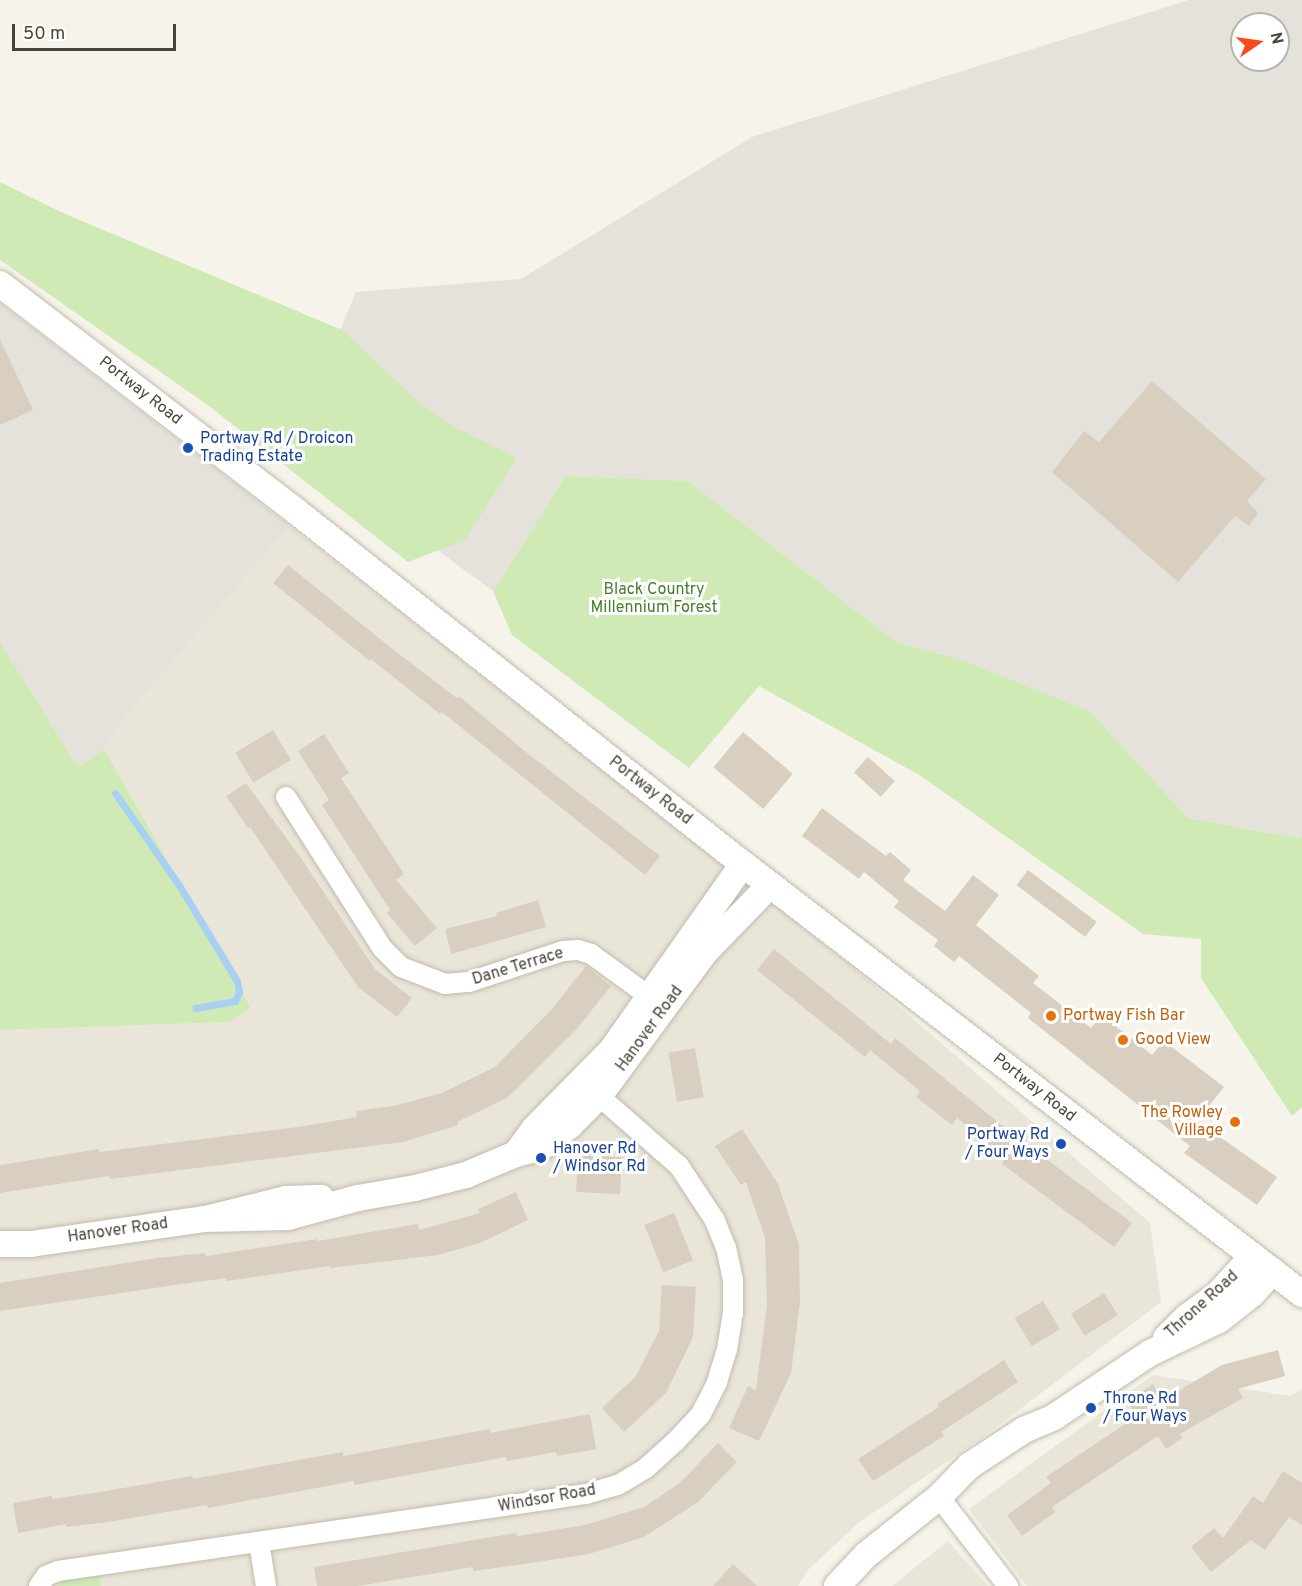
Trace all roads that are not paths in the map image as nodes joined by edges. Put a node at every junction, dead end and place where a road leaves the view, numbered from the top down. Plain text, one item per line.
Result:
1 (0, 284) edge
2 (286, 797) dead end
3 (743, 864) junction
4 (770, 885) junction
5 (658, 1002) junction
6 (591, 1089) junction
7 (0, 1244) edge
8 (31, 1244) junction
9 (0, 1252) edge
10 (1263, 1264) junction
11 (1302, 1294) edge
12 (939, 1497) junction
13 (259, 1542) junction
14 (39, 1586) edge
15 (266, 1586) edge
16 (837, 1586) edge
17 (1008, 1586) edge

1 - 3 street, Portway Road
2 - 5 street, Dane Terrace
3 - 4 street, Portway Road
3 - 5 street, Hanover Road
4 - 5 street, Hanover Road
4 - 10 street, Portway Road
5 - 6 street, Hanover Road
6 - 8 street, Hanover Road
6 - 13 street, Windsor Road
7 - 8 street, Hanover Road
8 - 9 street, Hanover Road
10 - 11 street, Portway Road
10 - 12 street, Throne Road
12 - 16 street, Throne Road
12 - 17 street
13 - 14 street, Windsor Road
13 - 15 street

